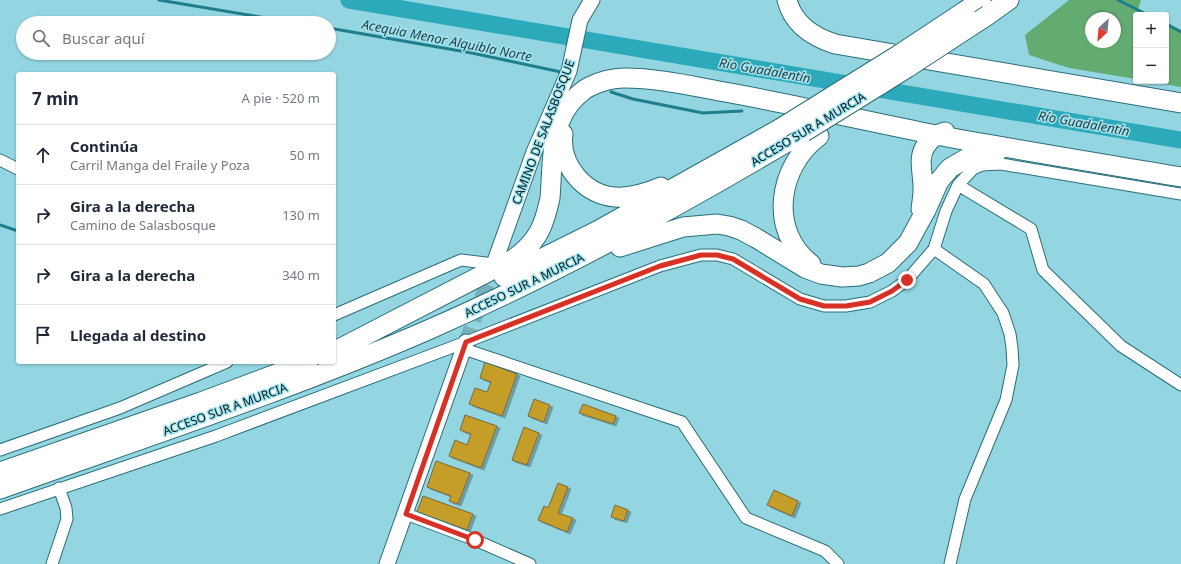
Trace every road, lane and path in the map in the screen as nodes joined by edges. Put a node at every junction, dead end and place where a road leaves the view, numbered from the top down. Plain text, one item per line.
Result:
1 (592, 0) edge
2 (787, 0) edge
3 (1009, 0) edge
4 (959, 7) edge
5 (984, 7) edge
6 (587, 87) junction
7 (762, 99) junction
8 (1181, 103) edge
9 (811, 134) junction
10 (937, 135) junction
11 (1051, 149) junction
12 (740, 152) junction
13 (0, 160) edge
14 (1181, 164) edge
15 (16, 168) edge
16 (1181, 177) edge
17 (958, 185) junction
18 (1181, 194) edge
19 (916, 231) junction
20 (934, 249) junction
21 (494, 264) joint
22 (561, 268) junction
23 (842, 277) junction
24 (336, 314) edge
25 (465, 346) junction
26 (337, 350) edge
27 (222, 364) edge
28 (303, 364) edge
29 (1181, 385) edge
30 (0, 450) edge
31 (0, 472) edge
32 (59, 488) junction
33 (0, 489) edge
34 (0, 509) edge
35 (406, 514) junction
36 (52, 564) edge
37 (387, 564) edge
38 (530, 564) edge
39 (838, 564) edge
40 (950, 564) edge

1 - 21 street, CAMINO DE SALASBOSQUE
2 - 8 highway
3 - 5 highway, ACCESO SUR A MURCIA
4 - 5 highway, ACCESO SUR A MURCIA
4 - 12 highway, ACCESO SUR A MURCIA, bridge
5 - 9 highway, ACCESO SUR A MURCIA, bridge
6 - 7 highway
6 - 12 highway
6 - 26 highway
7 - 10 highway
7 - 11 highway
9 - 22 highway, ACCESO SUR A MURCIA
9 - 23 highway
10 - 11 highway
10 - 19 highway
11 - 14 highway
11 - 16 highway
11 - 19 highway
12 - 26 highway, ACCESO SUR A MURCIA
13 - 15 street
17 - 18 street
17 - 20 street
17 - 29 street
19 - 23 highway
20 - 25 street
20 - 40 street
21 - 24 street
22 - 23 highway
22 - 33 highway, ACCESO SUR A MURCIA
25 - 32 street
25 - 35 street
25 - 39 street
27 - 30 street
28 - 31 highway, ACCESO SUR A MURCIA
32 - 34 street
32 - 36 street
35 - 37 street
35 - 38 street

